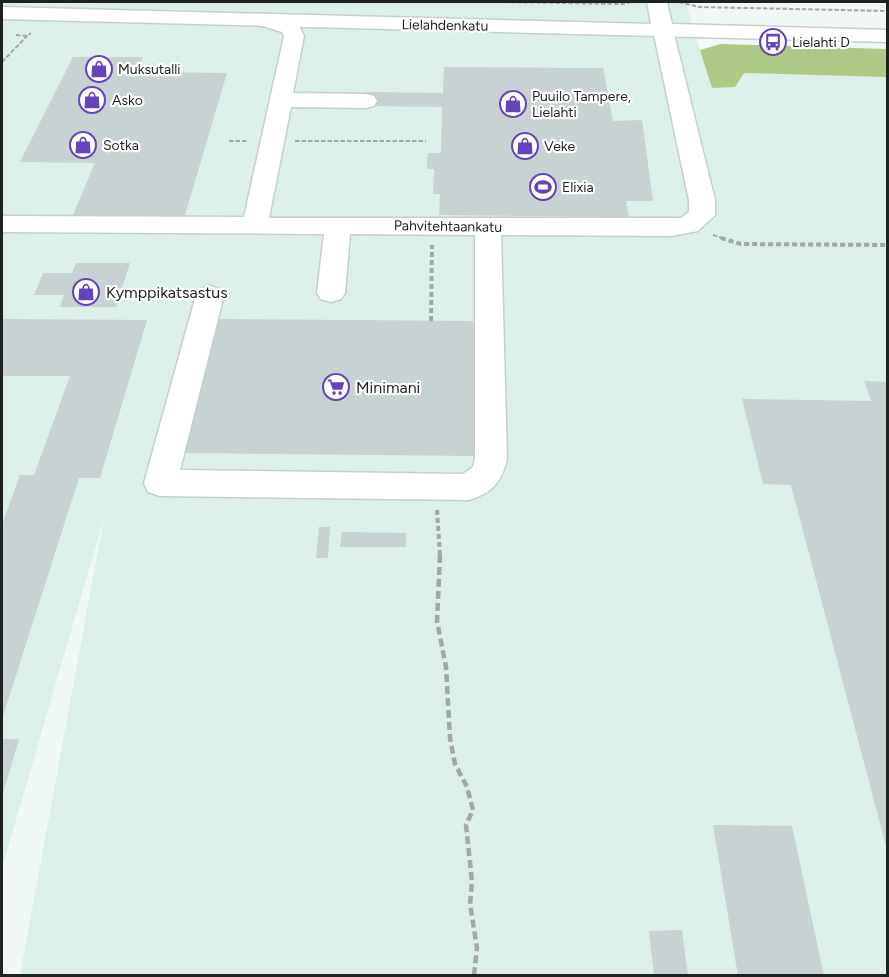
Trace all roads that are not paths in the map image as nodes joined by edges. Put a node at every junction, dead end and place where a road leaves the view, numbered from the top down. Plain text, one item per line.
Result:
1 (7, 2) edge
2 (65, 2) edge
3 (2, 7) edge
4 (32, 8) edge
5 (2, 13) edge
6 (660, 15) edge
7 (263, 20) junction
8 (888, 20) edge
9 (7, 34) dead end
10 (888, 36) edge
11 (284, 90) junction
12 (366, 102) dead end
13 (2, 224) edge
14 (243, 224) junction
15 (338, 225) junction
16 (488, 226) junction
17 (331, 293) dead end
18 (210, 295) dead end

1 - 3 main road
2 - 6 main road, Lielahdenkatu
4 - 5 main road, Lielahdenkatu
4 - 7 main road, Lielahdenkatu
4 - 9 main road
6 - 7 main road, Lielahdenkatu
6 - 8 main road, Lielahdenkatu
6 - 10 main road, Lielahdenkatu
6 - 16 main road, Pahvitehtaankatu
7 - 11 main road
11 - 12 main road
11 - 14 main road
13 - 14 main road, Pahvitehtaankatu
14 - 15 main road, Pahvitehtaankatu
15 - 16 main road, Pahvitehtaankatu
15 - 17 main road
16 - 18 main road

